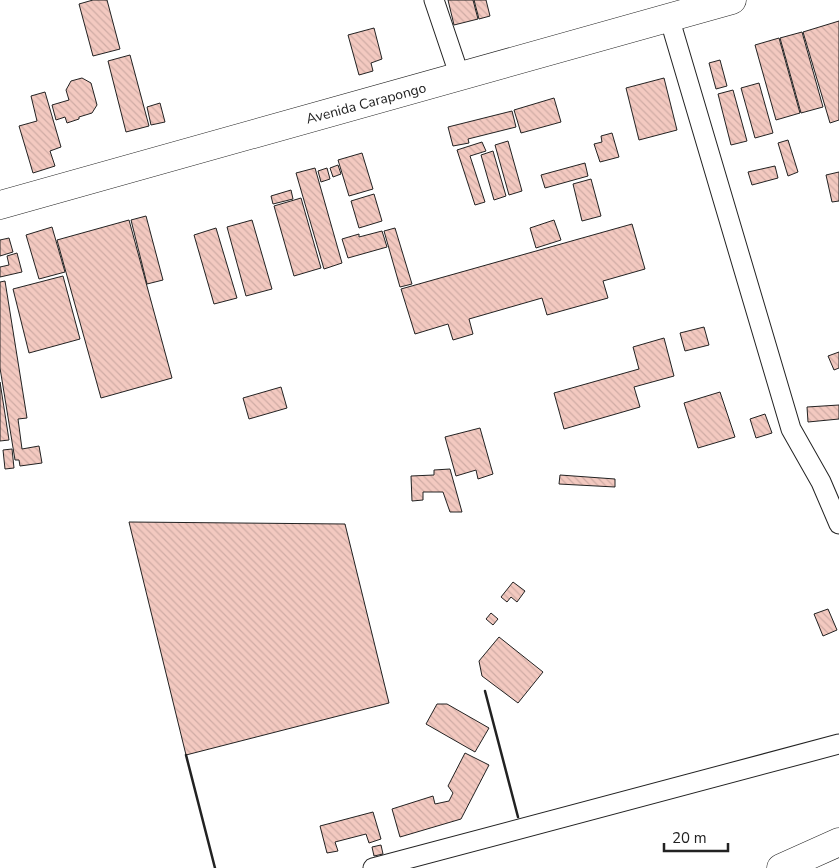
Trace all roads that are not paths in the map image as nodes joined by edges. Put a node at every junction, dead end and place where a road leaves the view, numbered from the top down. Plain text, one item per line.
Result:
1 (434, 0) edge
2 (732, 0) edge
3 (669, 17) junction
4 (460, 78) junction
5 (0, 205) edge
6 (839, 524) edge
7 (839, 744) edge
8 (839, 842) edge
9 (373, 868) edge
10 (781, 868) edge

1 - 4 street
2 - 3 main road, Avenida Carapongo
3 - 4 main road, Avenida Carapongo
3 - 6 street
4 - 5 main road, Avenida Carapongo
7 - 9 street
8 - 10 main road

